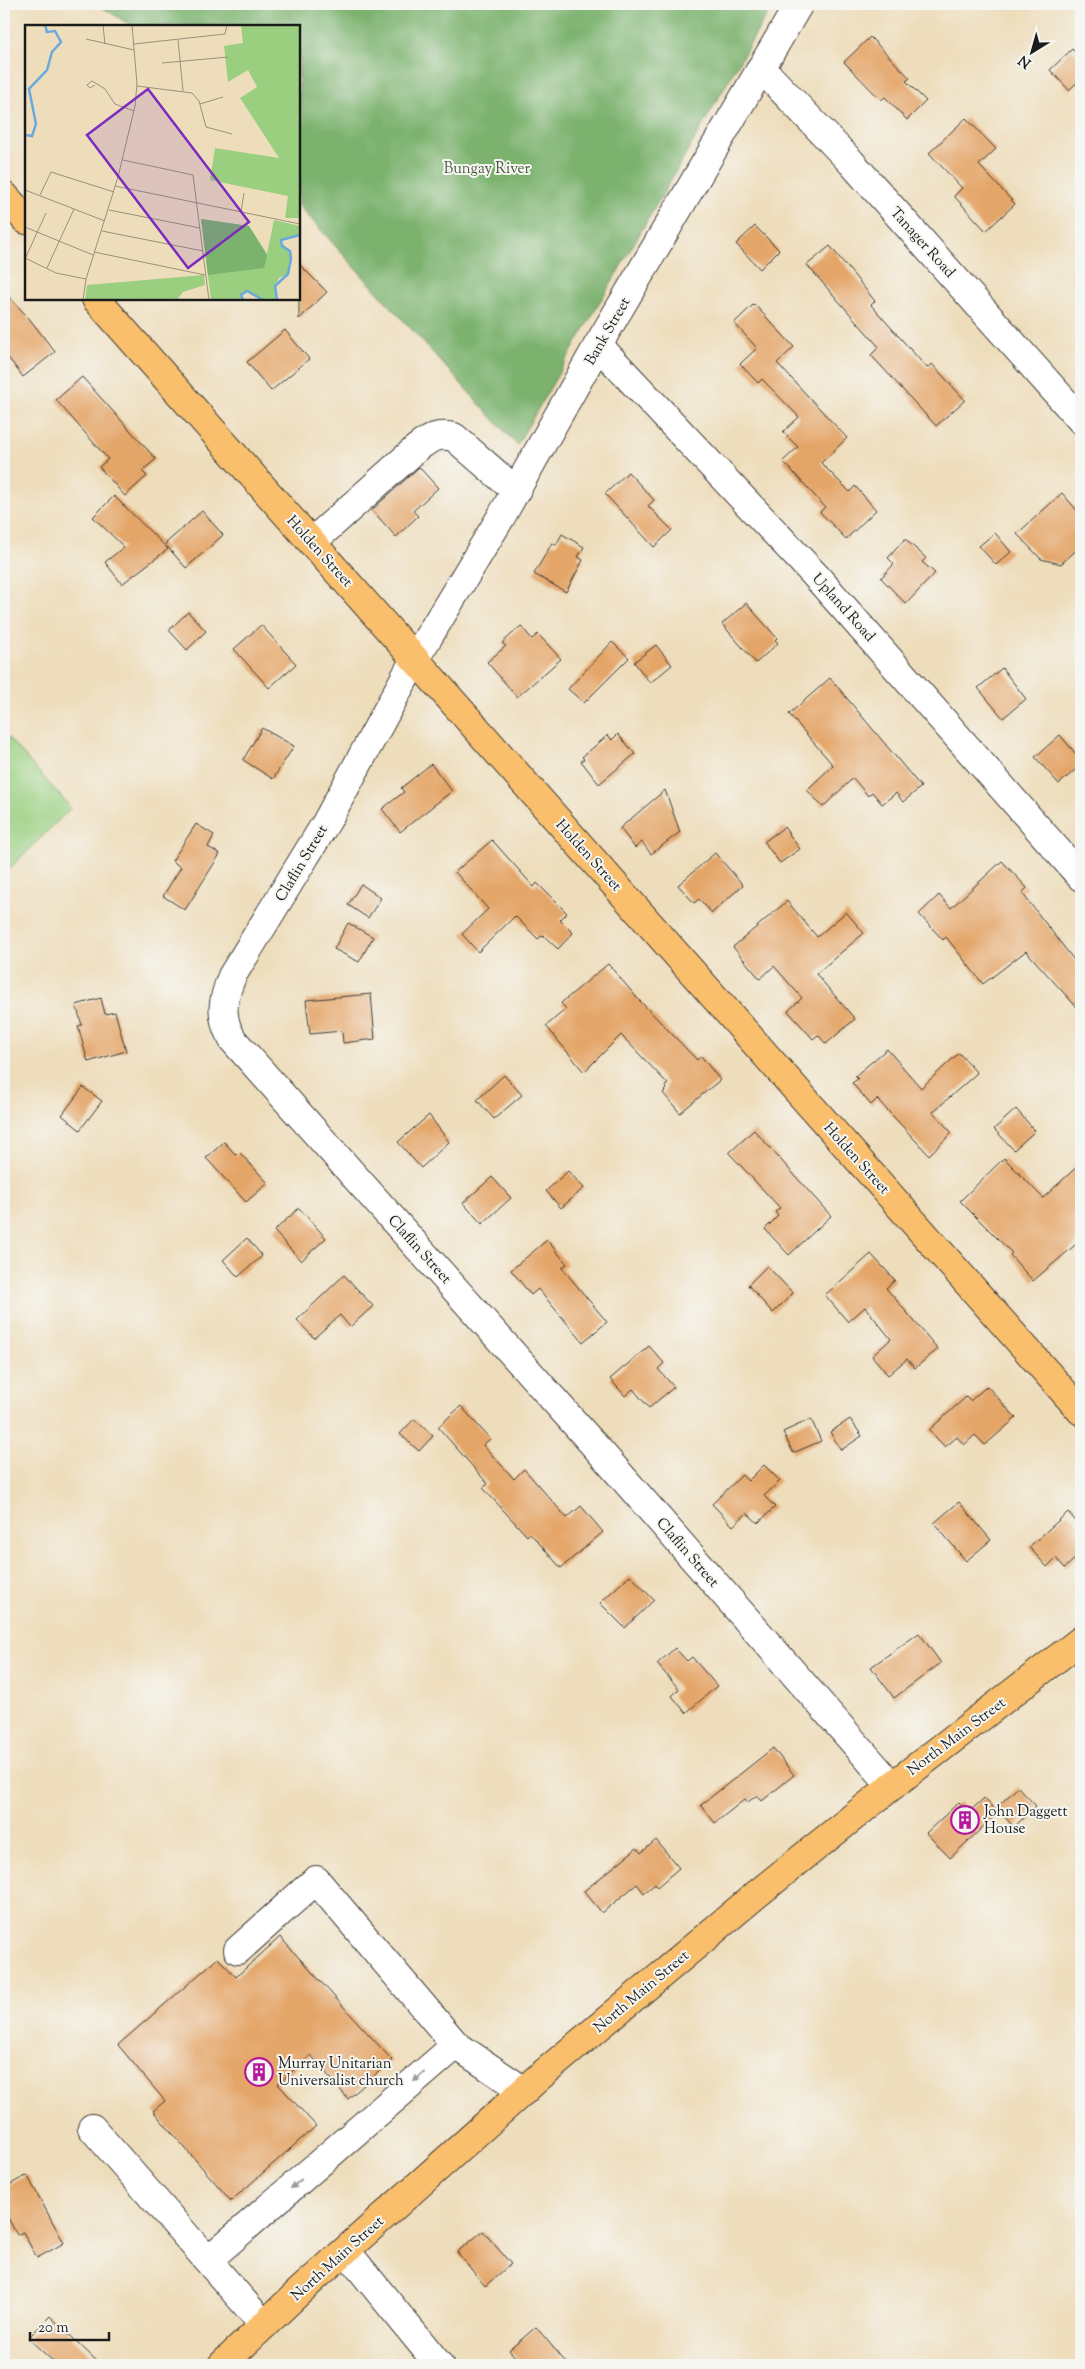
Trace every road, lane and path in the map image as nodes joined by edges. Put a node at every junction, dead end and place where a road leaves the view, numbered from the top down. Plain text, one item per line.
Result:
1 (799, 4) edge
2 (761, 68) junction
3 (4, 195) edge
4 (25, 219) edge
5 (97, 300) edge
6 (598, 345) junction
7 (1081, 420) edge
8 (516, 491) junction
9 (312, 542) junction
10 (415, 659) junction
11 (1081, 877) edge
12 (1081, 1411) edge
13 (1081, 1640) edge
14 (892, 1786) junction
15 (238, 1950) dead end
16 (456, 2045) junction
17 (524, 2091) junction
18 (92, 2128) dead end
19 (346, 2250) junction
20 (208, 2260) junction
21 (264, 2325) junction
22 (222, 2365) edge
23 (439, 2365) edge

1 - 2 street, Bank Street
2 - 6 street, Bank Street
2 - 7 street, Tanager Road
3 - 4 main road
5 - 9 main road, Holden Street
6 - 8 street, Bank Street
6 - 11 street, Upland Road
8 - 9 street
8 - 10 street, Bank Street
9 - 10 main road, Holden Street
10 - 12 main road, Holden Street
10 - 14 street, Claflin Street
13 - 14 main road, North Main Street
14 - 17 main road, North Main Street
15 - 16 street
16 - 17 street
16 -> 20 street
17 - 19 main road, North Main Street
18 - 20 street
19 - 21 main road, North Main Street
19 - 23 street
20 - 21 street
21 - 22 main road, North Main Street

